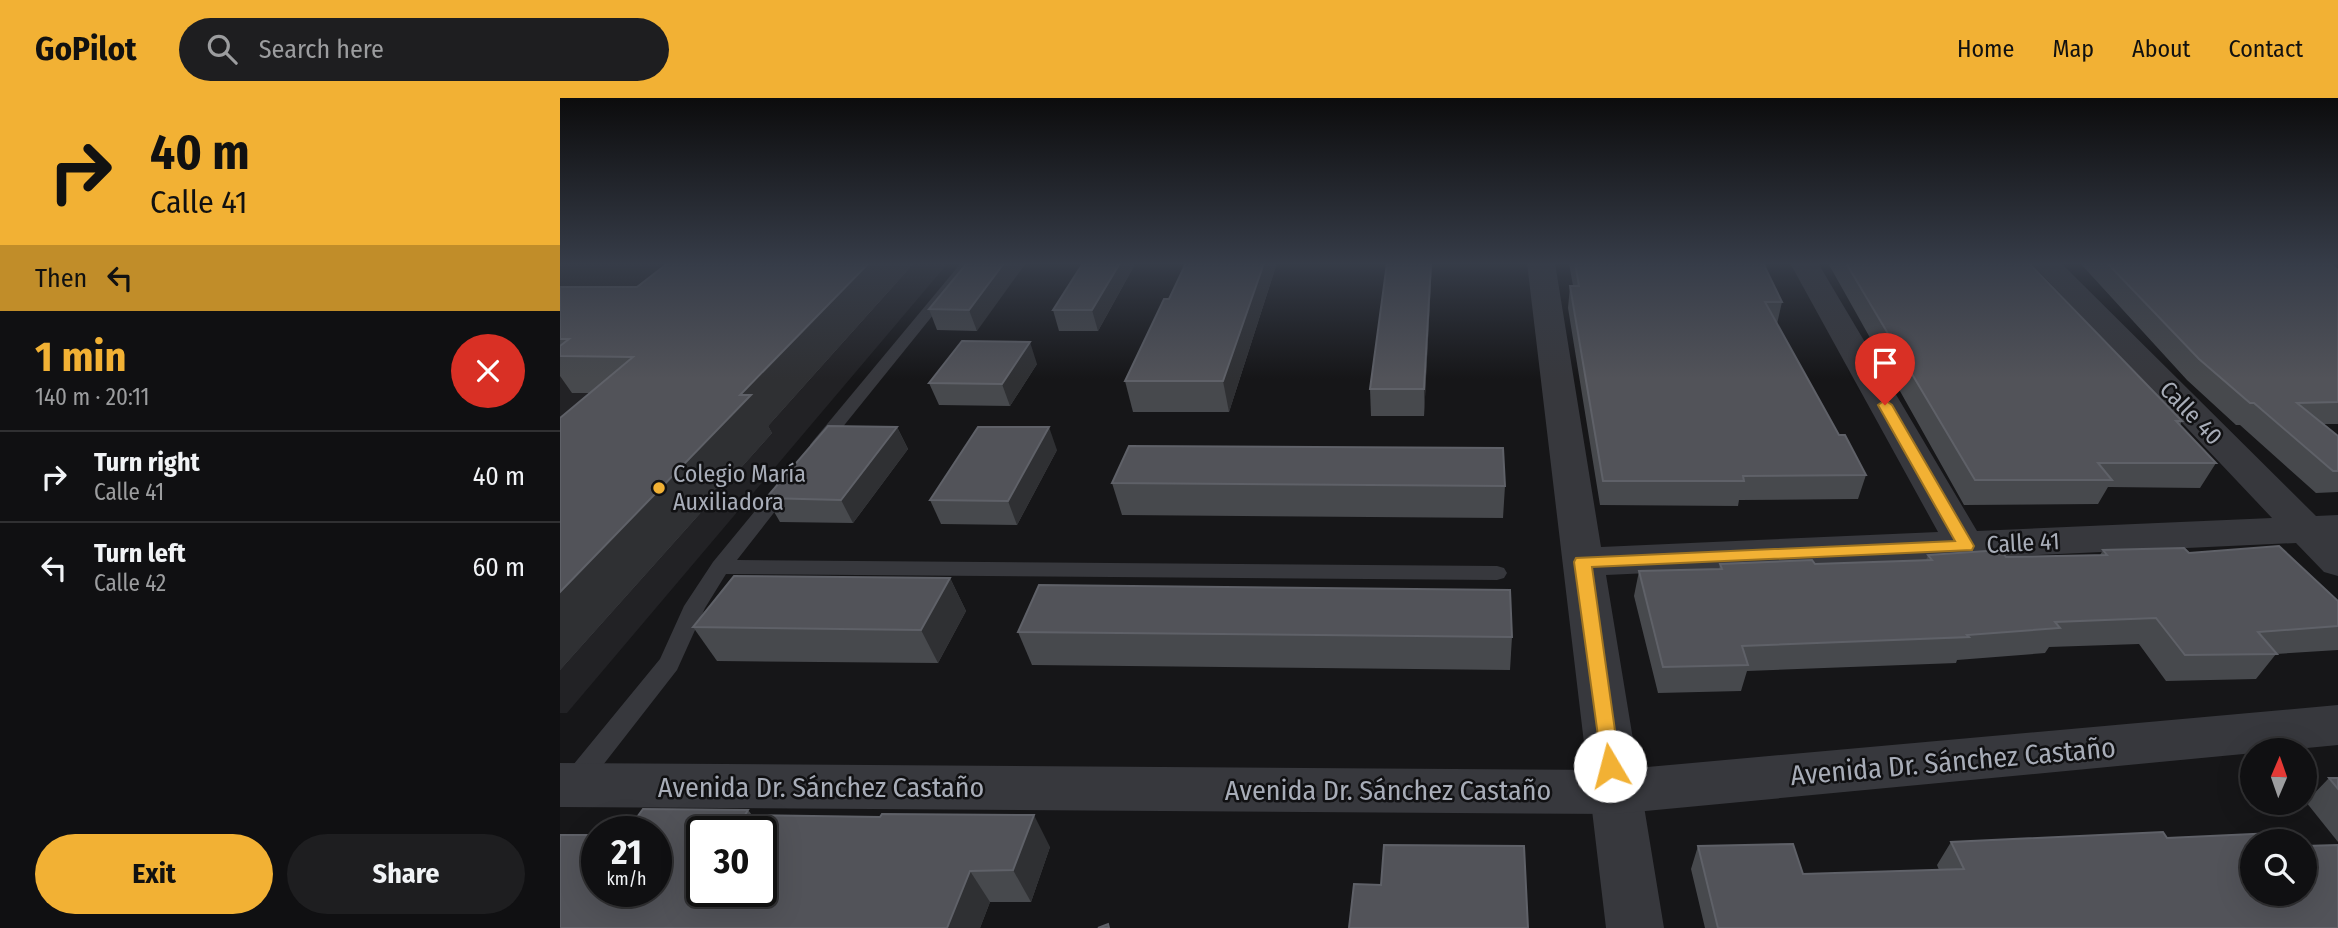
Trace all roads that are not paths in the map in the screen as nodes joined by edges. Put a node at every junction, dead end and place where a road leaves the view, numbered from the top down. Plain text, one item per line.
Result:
1 (936, 302) edge
2 (1546, 302) edge
3 (1826, 302) edge
4 (2085, 302) edge
5 (2321, 529) edge
6 (1966, 546) junction
7 (1582, 562) junction
8 (2338, 562) edge
9 (720, 567) junction
10 (1497, 573) dead end
11 (2338, 725) edge
12 (566, 785) edge
13 (1614, 792) junction
14 (1635, 928) edge

1 - 9 lane
2 - 7 street
3 - 6 street
4 - 5 street, Calle 40
5 - 6 street, Calle 41
5 - 8 street, Calle 40
6 - 7 street, Calle 41
7 - 13 street
9 - 10 lane
9 - 12 lane
11 - 13 street, Avenida Dr. Sánchez Castaño
12 - 13 street, Avenida Dr. Sánchez Castaño
13 - 14 street

